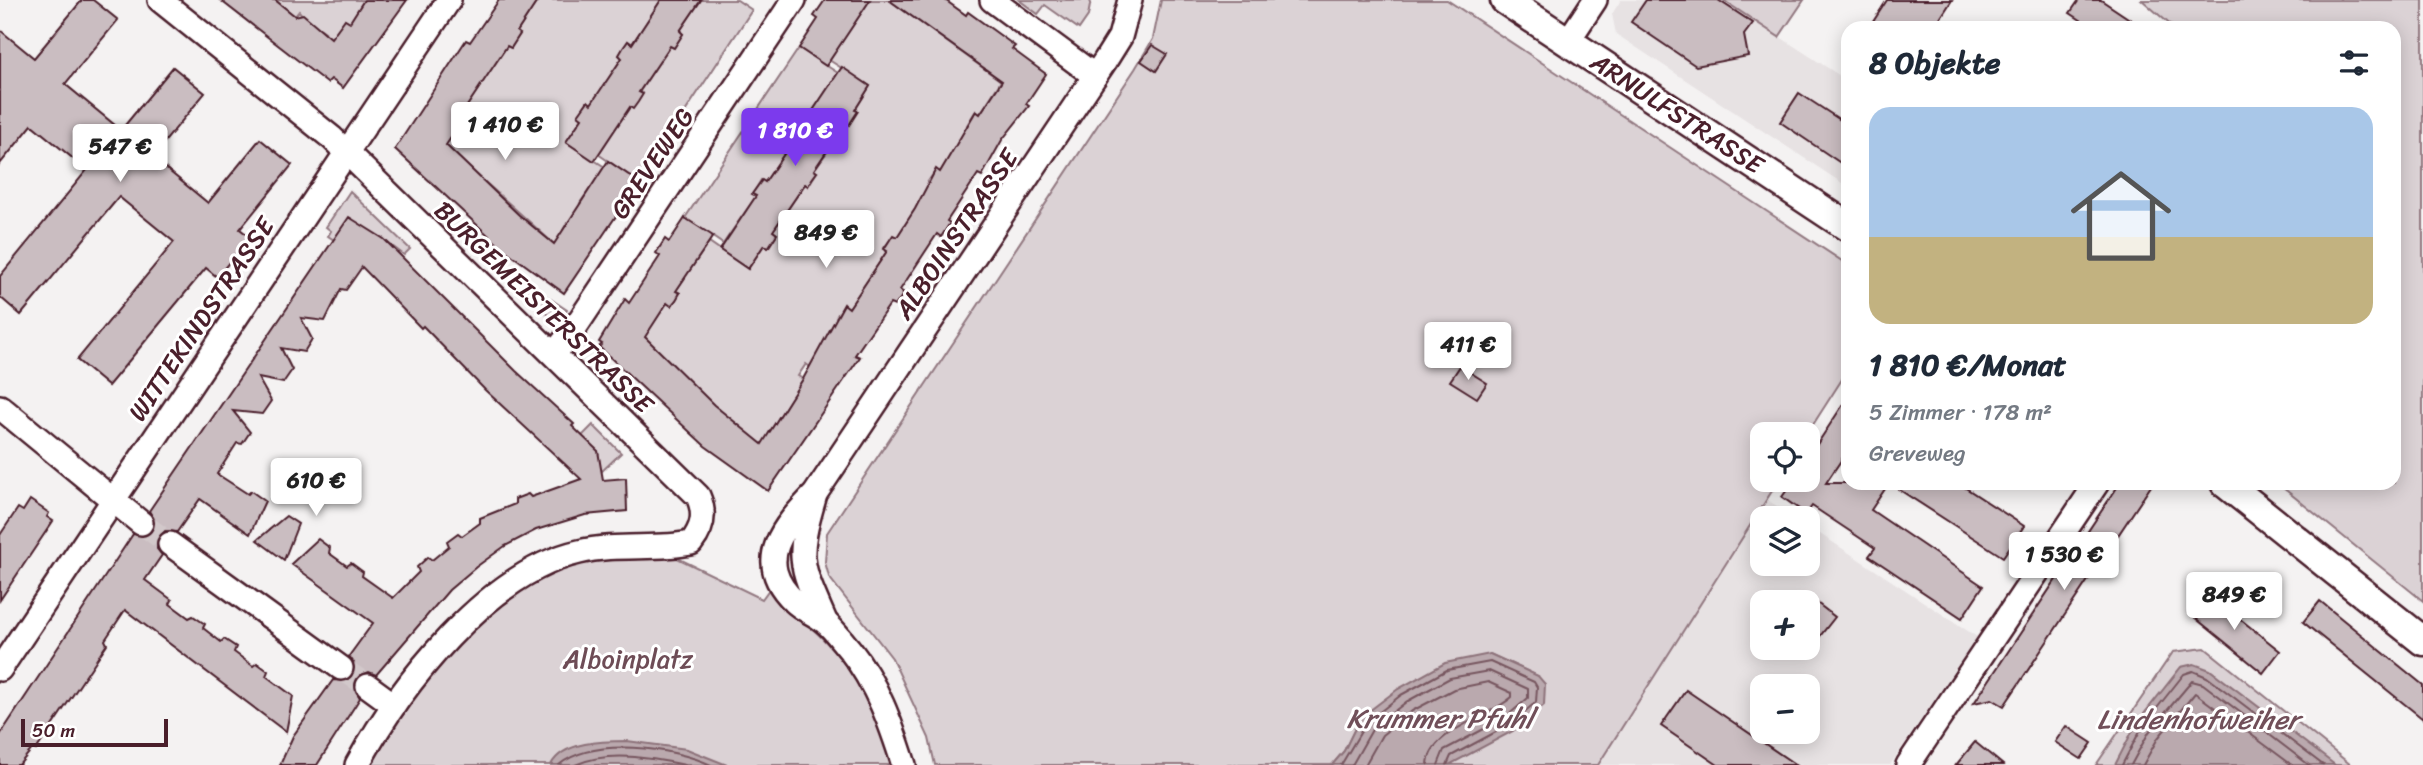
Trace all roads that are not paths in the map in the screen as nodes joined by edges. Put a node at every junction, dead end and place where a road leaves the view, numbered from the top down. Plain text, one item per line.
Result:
1 (160, 0) edge
2 (449, 0) edge
3 (794, 0) edge
4 (992, 0) edge
5 (1130, 0) edge
6 (1505, 0) edge
7 (1595, 0) edge
8 (1567, 41) junction
9 (1095, 76) junction
10 (346, 153) junction
11 (1841, 221) edge
12 (554, 354) junction
13 (0, 407) edge
14 (2092, 490) edge
15 (2234, 490) edge
16 (113, 501) junction
17 (141, 523) tunnel mouth
18 (170, 544) tunnel mouth
19 (2423, 641) edge
20 (341, 668) tunnel mouth
21 (0, 670) edge
22 (368, 687) tunnel mouth
23 (394, 705) junction
24 (357, 765) edge
25 (904, 765) edge
26 (1908, 765) edge

1 - 10 street, BURGEMEISTERSTRASSE
2 - 10 street, WITTEKINDSTRASSE
3 - 12 street, GREVEWEG
4 - 9 street
5 - 9 street, ALBOINSTRASSE
6 - 8 main road, ARNULFSTRASSE
7 - 8 street
8 - 11 main road, ARNULFSTRASSE
9 - 25 street, ALBOINSTRASSE
10 - 12 street, BURGEMEISTERSTRASSE
10 - 16 street, WITTEKINDSTRASSE
12 - 23 street, BURGEMEISTERSTRASSE
13 - 16 street
14 - 26 street
15 - 19 main road
16 - 17 street
16 - 21 street, WITTEKINDSTRASSE
18 - 20 street
22 - 23 street
23 - 24 street

